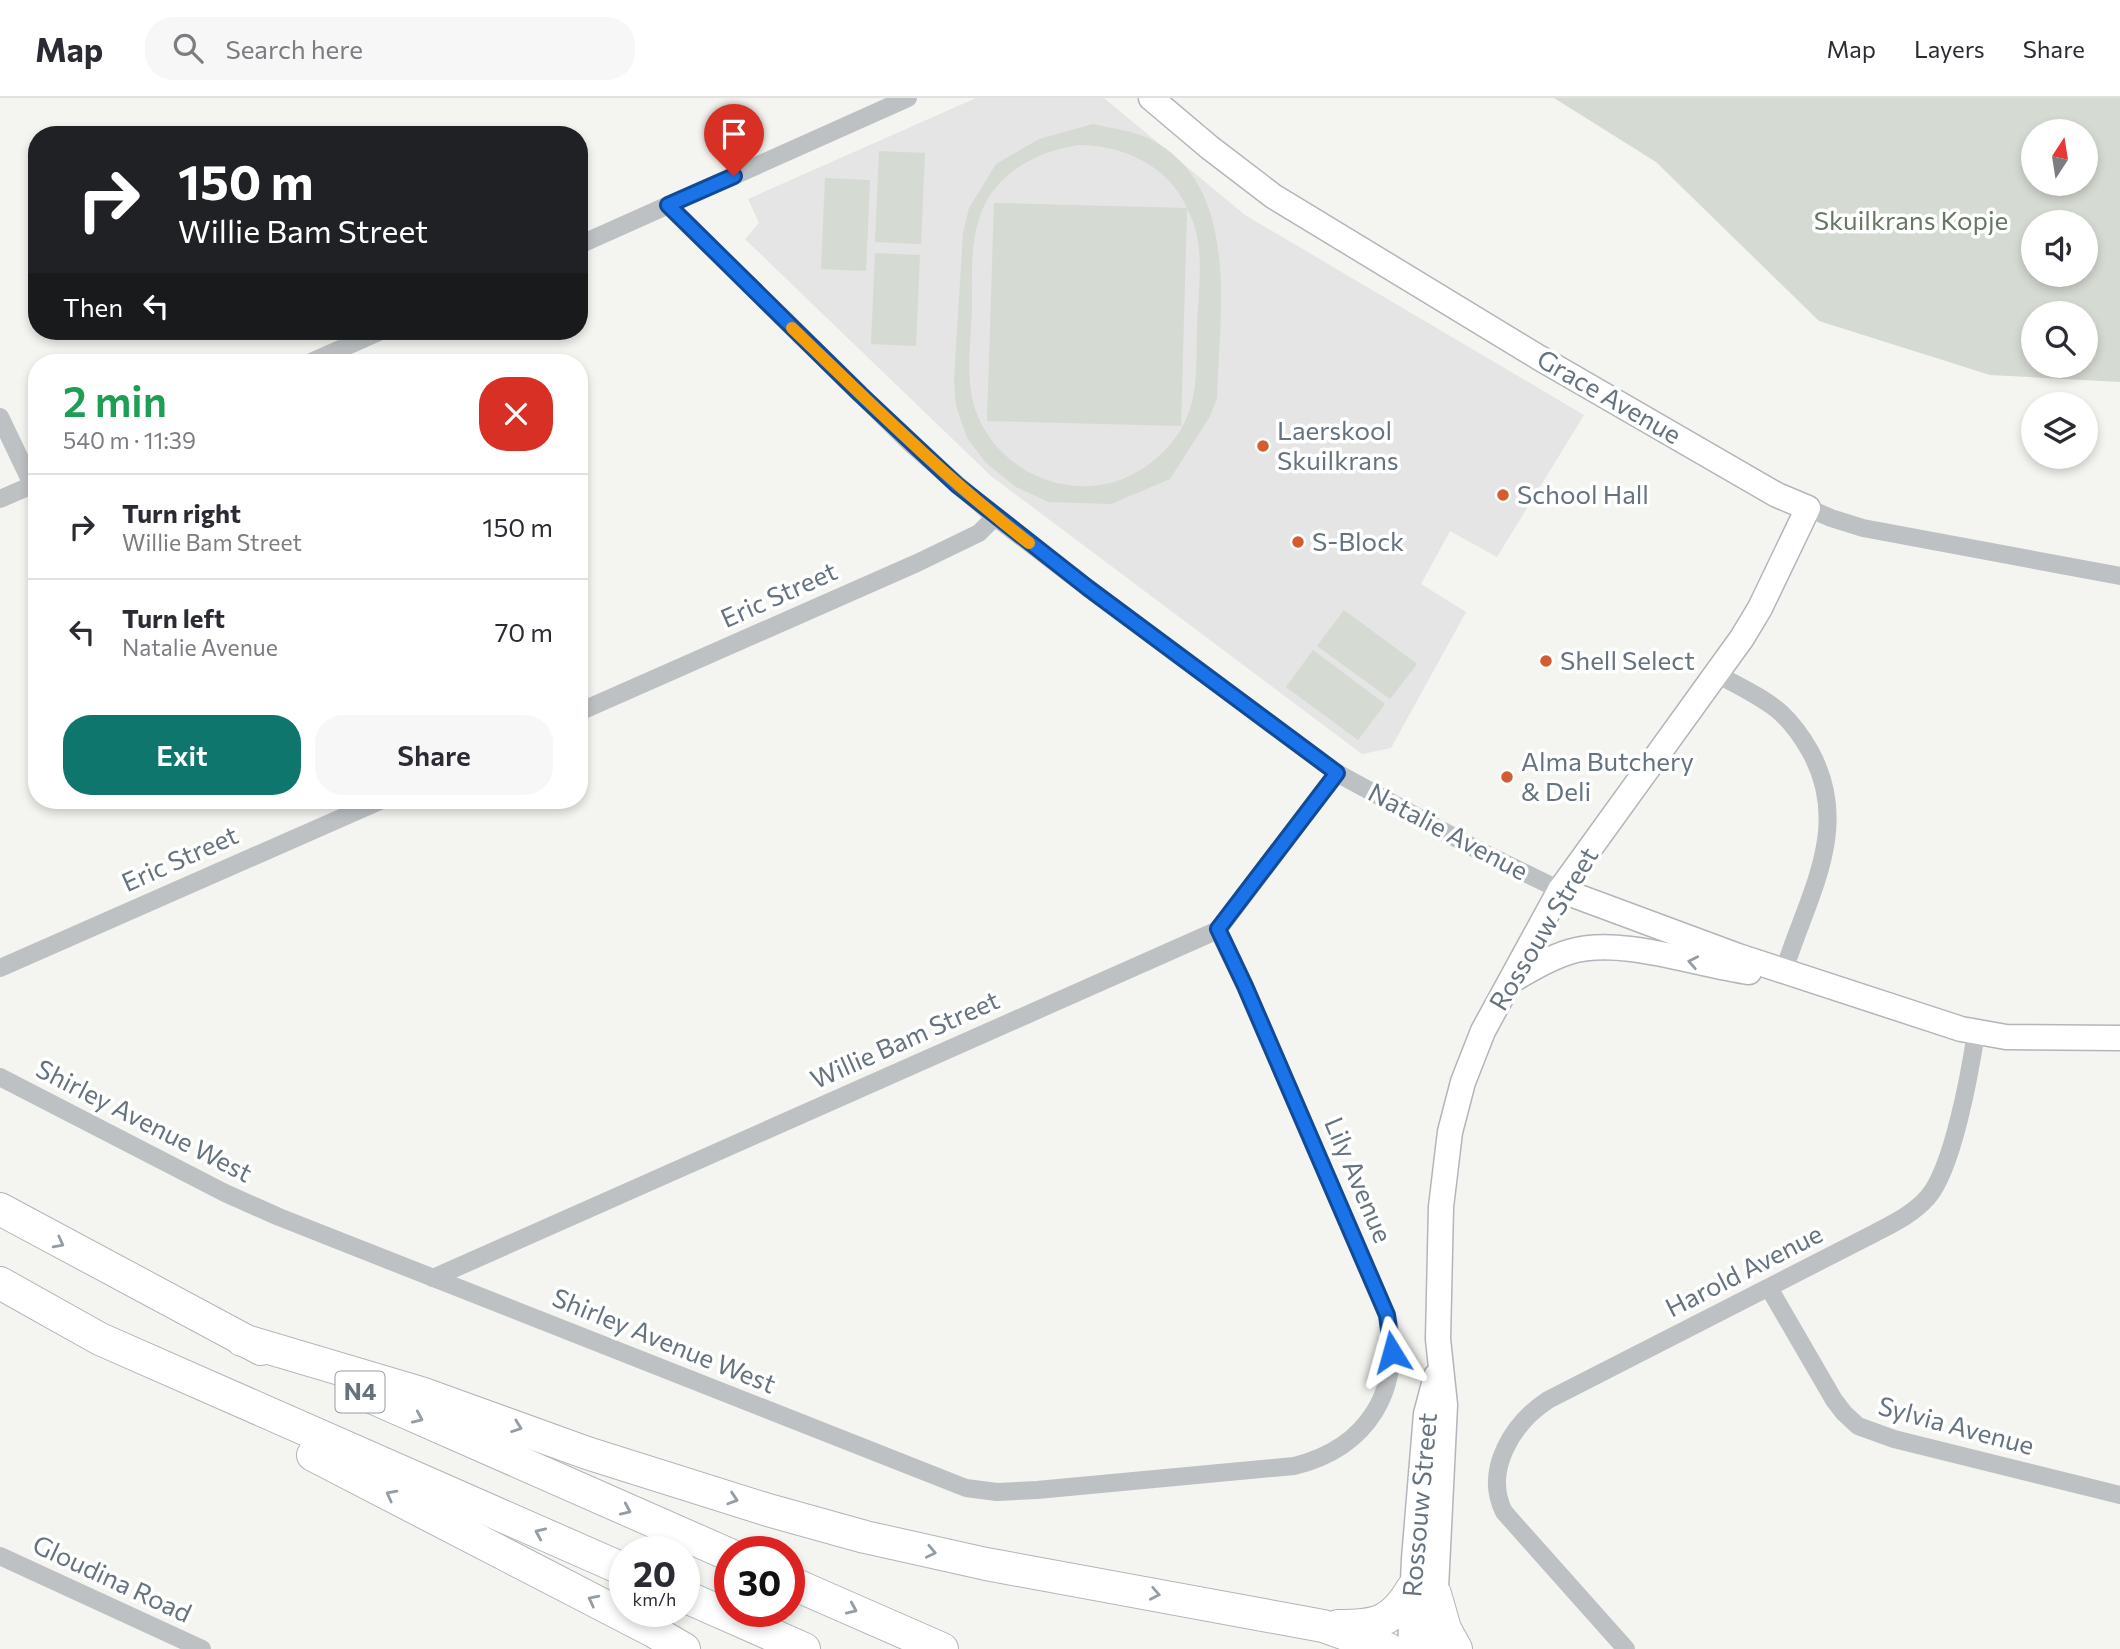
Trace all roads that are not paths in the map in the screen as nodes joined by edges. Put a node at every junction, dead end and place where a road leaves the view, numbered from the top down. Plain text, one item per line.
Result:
1 (908, 98) edge
2 (1151, 98) edge
3 (668, 205) junction
4 (588, 241) edge
5 (361, 340) edge
6 (329, 354) edge
7 (0, 417) edge
8 (28, 470) edge
9 (28, 486) edge
10 (0, 499) edge
11 (1808, 508) junction
12 (995, 517) junction
13 (2120, 576) edge
14 (1717, 674) junction
15 (588, 708) edge
16 (1337, 773) junction
17 (362, 809) edge
18 (1560, 890) junction
19 (1218, 929) junction
20 (0, 968) edge
21 (1784, 971) junction
22 (1510, 982) junction
23 (1976, 1033) junction
24 (2120, 1038) edge
25 (0, 1077) edge
26 (0, 1209) edge
27 (433, 1278) junction
28 (0, 1283) edge
29 (1769, 1288) junction
30 (100, 1339) junction
31 (242, 1340) junction
32 (1340, 1447) joint
33 (2120, 1495) edge
34 (714, 1548) edge
35 (0, 1556) edge
36 (609, 1563) edge
37 (805, 1589) edge
38 (1424, 1591) junction
39 (700, 1603) edge
40 (1323, 1626) junction
41 (202, 1649) edge
42 (684, 1649) edge
43 (804, 1649) edge
44 (942, 1649) edge
45 (1388, 1649) edge
46 (1410, 1649) edge
47 (1433, 1649) edge
48 (1456, 1649) edge
49 (1626, 1649) edge

1 - 3 street
2 - 11 street, Grace Avenue
3 - 4 street
3 - 12 street, Natalie Avenue
5 - 6 street
7 - 8 street
9 - 10 street
11 - 13 street, Grace Avenue
11 - 14 street, Rossouw Street
12 - 15 street, Eric Street
12 - 16 street, Natalie Avenue
14 - 18 street, Rossouw Street
14 - 21 street
16 - 18 street, Natalie Avenue
16 - 19 street, Willie Bam Street
17 - 20 street, Eric Street
18 - 21 street, Natalie Avenue
18 - 22 street, Rossouw Street
19 - 27 street, Willie Bam Street
19 - 32 street, Lily Avenue
21 -> 22 street
21 - 23 street, Natalie Avenue
22 - 38 street, Rossouw Street
23 - 24 street, Natalie Avenue
23 - 29 street, Harold Avenue
25 - 27 street, Shirley Avenue West
26 -> 31 highway, N4
27 - 32 street, Shirley Avenue West
28 - 30 highway, N4
29 - 33 street, Sylvia Avenue
29 - 49 street, Harold Avenue
36 -> 30 highway, N4
42 -> 30 highway
31 -> 34 highway, N4
31 -> 40 highway
35 - 41 street, Gloudina Road
37 -> 44 highway
38 - 40 highway
38 - 46 street, Rossouw Street
38 - 47 street, Rossouw Street
38 - 48 highway
39 - 43 highway
40 - 45 highway

